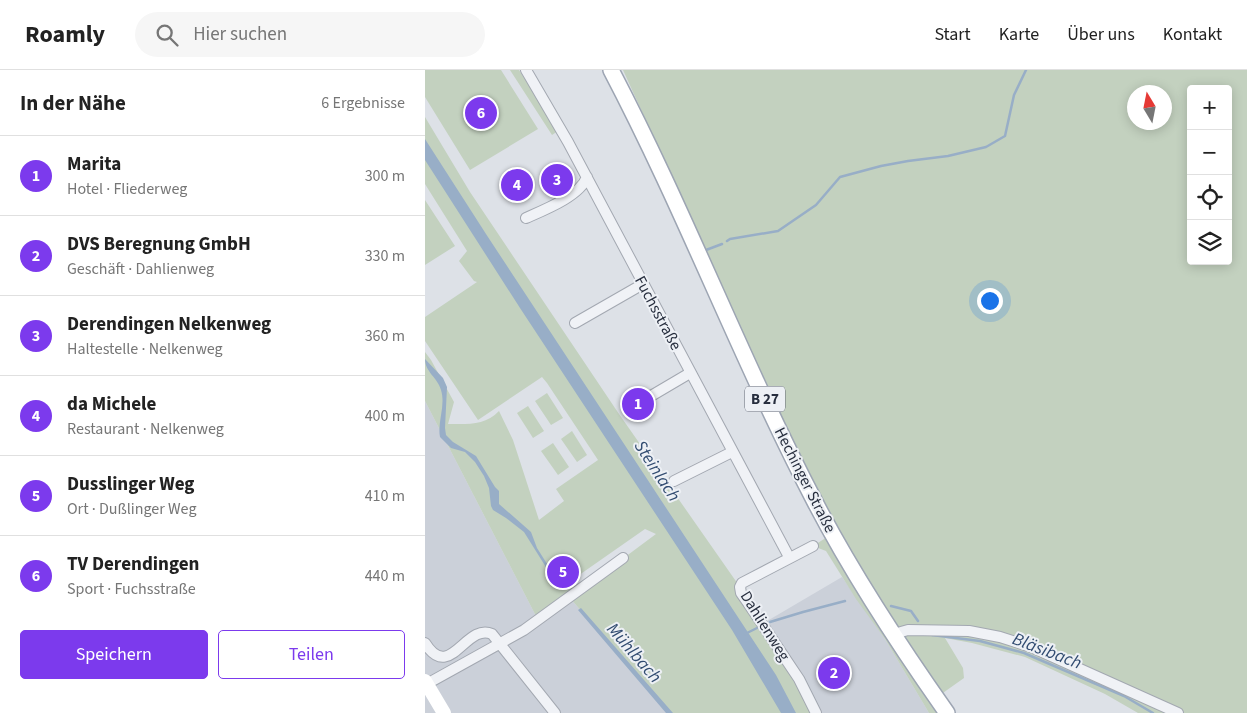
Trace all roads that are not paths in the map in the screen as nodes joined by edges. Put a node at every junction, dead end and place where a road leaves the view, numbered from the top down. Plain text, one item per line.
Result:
1 (526, 70) edge
2 (611, 70) edge
3 (587, 177) junction
4 (527, 218) dead end
5 (643, 284) junction
6 (575, 323) dead end
7 (690, 373) junction
8 (634, 406) dead end
9 (733, 452) junction
10 (674, 481) dead end
11 (813, 546) dead end
12 (623, 558) dead end
13 (789, 558) junction
14 (894, 634) junction
15 (425, 642) edge
16 (501, 644) junction
17 (426, 683) edge
18 (444, 713) edge
19 (555, 713) edge
20 (816, 713) edge
21 (947, 713) edge
22 (1178, 713) edge

1 - 3 street, Fuchsstraße
2 - 14 main road, Hechinger Straße / B 27
3 - 4 street
3 - 5 street, Fuchsstraße
5 - 6 street
5 - 7 street, Fuchsstraße
7 - 8 street
7 - 9 street, Fuchsstraße
9 - 10 street
9 - 13 street, Fuchsstraße
11 - 13 street, Dahlienweg
12 - 16 street
13 - 20 street, Dahlienweg
14 - 21 main road, Hechinger Straße / B 27
14 - 22 street
15 - 16 street
16 - 17 street
16 - 19 street
17 - 18 street

